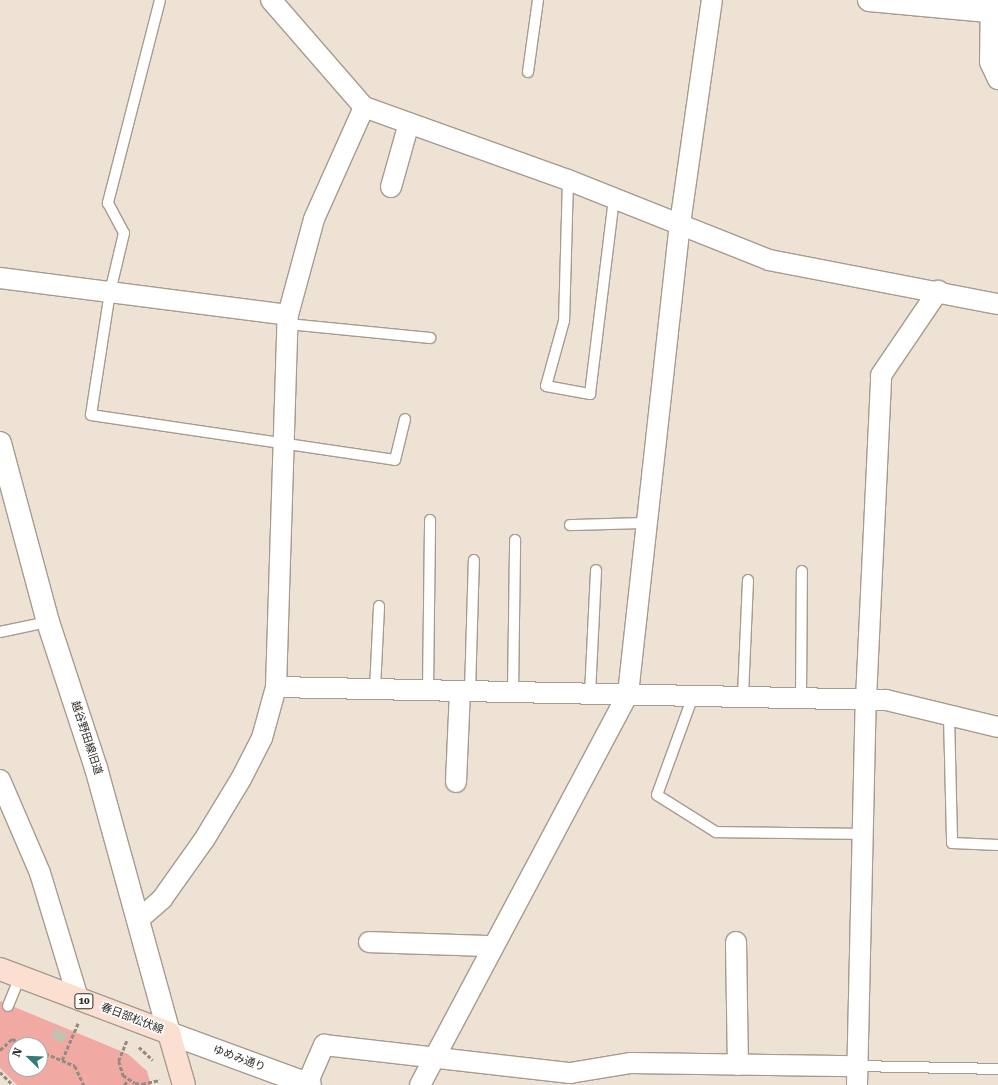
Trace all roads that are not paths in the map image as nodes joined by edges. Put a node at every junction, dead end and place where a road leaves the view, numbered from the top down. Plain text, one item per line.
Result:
1 (160, 0) edge
2 (271, 0) edge
3 (538, 0) edge
4 (712, 0) edge
5 (869, 0) edge
6 (993, 8) edge
7 (528, 72) dead end
8 (998, 79) edge
9 (364, 107) junction
10 (409, 123) junction
11 (568, 180) junction
12 (391, 187) dead end
13 (614, 198) junction
14 (680, 224) junction
15 (0, 278) edge
16 (938, 291) junction
17 (110, 292) junction
18 (998, 304) edge
19 (288, 319) junction
20 (430, 338) dead end
21 (406, 419) dead end
22 (284, 442) junction
23 (0, 443) edge
24 (430, 520) dead end
25 (647, 523) junction
26 (570, 526) dead end
27 (515, 540) dead end
28 (474, 560) dead end
29 (596, 570) dead end
30 (802, 571) dead end
31 (748, 580) dead end
32 (378, 606) dead end
33 (48, 622) junction
34 (0, 632) edge
35 (276, 687) junction
36 (375, 689) junction
37 (428, 690) junction
38 (465, 691) junction
39 (513, 692) junction
40 (590, 694) junction
41 (628, 694) junction
42 (743, 695) junction
43 (693, 696) junction
44 (801, 699) junction
45 (866, 699) junction
46 (949, 716) junction
47 (998, 727) edge
48 (0, 780) edge
49 (456, 782) dead end
50 (863, 834) junction
51 (998, 844) edge
52 (138, 920) junction
53 (369, 942) dead end
54 (736, 942) dead end
55 (492, 946) junction
56 (10, 973) edge
57 (78, 998) junction
58 (8, 1006) dead end
59 (169, 1033) junction
60 (433, 1057) junction
61 (738, 1065) junction
62 (998, 1069) edge
63 (857, 1075) edge
64 (183, 1080) edge
65 (308, 1085) edge
66 (420, 1085) edge

1 - 17 lane
2 - 9 street
3 - 7 lane
4 - 14 street
5 - 6 street
6 - 8 street
9 - 10 street
9 - 19 street
10 - 11 street
10 - 12 street
11 - 13 street
11 - 13 lane
13 - 14 street
14 - 16 street
14 - 25 street
15 - 17 street
16 - 18 street
16 - 45 street
17 - 19 street
17 - 22 lane
19 - 20 lane
19 - 22 street
21 - 22 lane
22 - 35 street
23 - 33 street, 越谷野田線旧道
24 - 37 lane
25 - 26 lane
25 - 41 street
27 - 39 lane
28 - 38 lane
29 - 40 lane
30 - 44 lane
31 - 42 lane
32 - 36 lane
33 - 34 lane
33 - 52 street, 越谷野田線旧道
35 - 36 street
35 - 52 street
36 - 37 street
37 - 38 street
38 - 39 street
38 - 49 street
39 - 40 street
40 - 41 street
41 - 43 street
41 - 55 street
42 - 43 street
42 - 44 street
43 - 50 lane
44 - 45 street
45 - 46 street
45 - 50 street
46 - 47 street
46 - 51 lane
48 - 57 street
50 - 63 street
52 - 59 street, 越谷野田線旧道
53 - 55 street
54 - 61 street
55 - 60 street
56 - 57 main road, 春日部松伏線 / 10
56 - 58 lane
57 - 59 main road, 春日部松伏線 / 10
59 - 64 main road, 春日部松伏線
59 - 65 street, ゆめみ通り
60 - 61 street
60 - 65 street
60 - 66 street
61 - 63 street
62 - 63 lane

